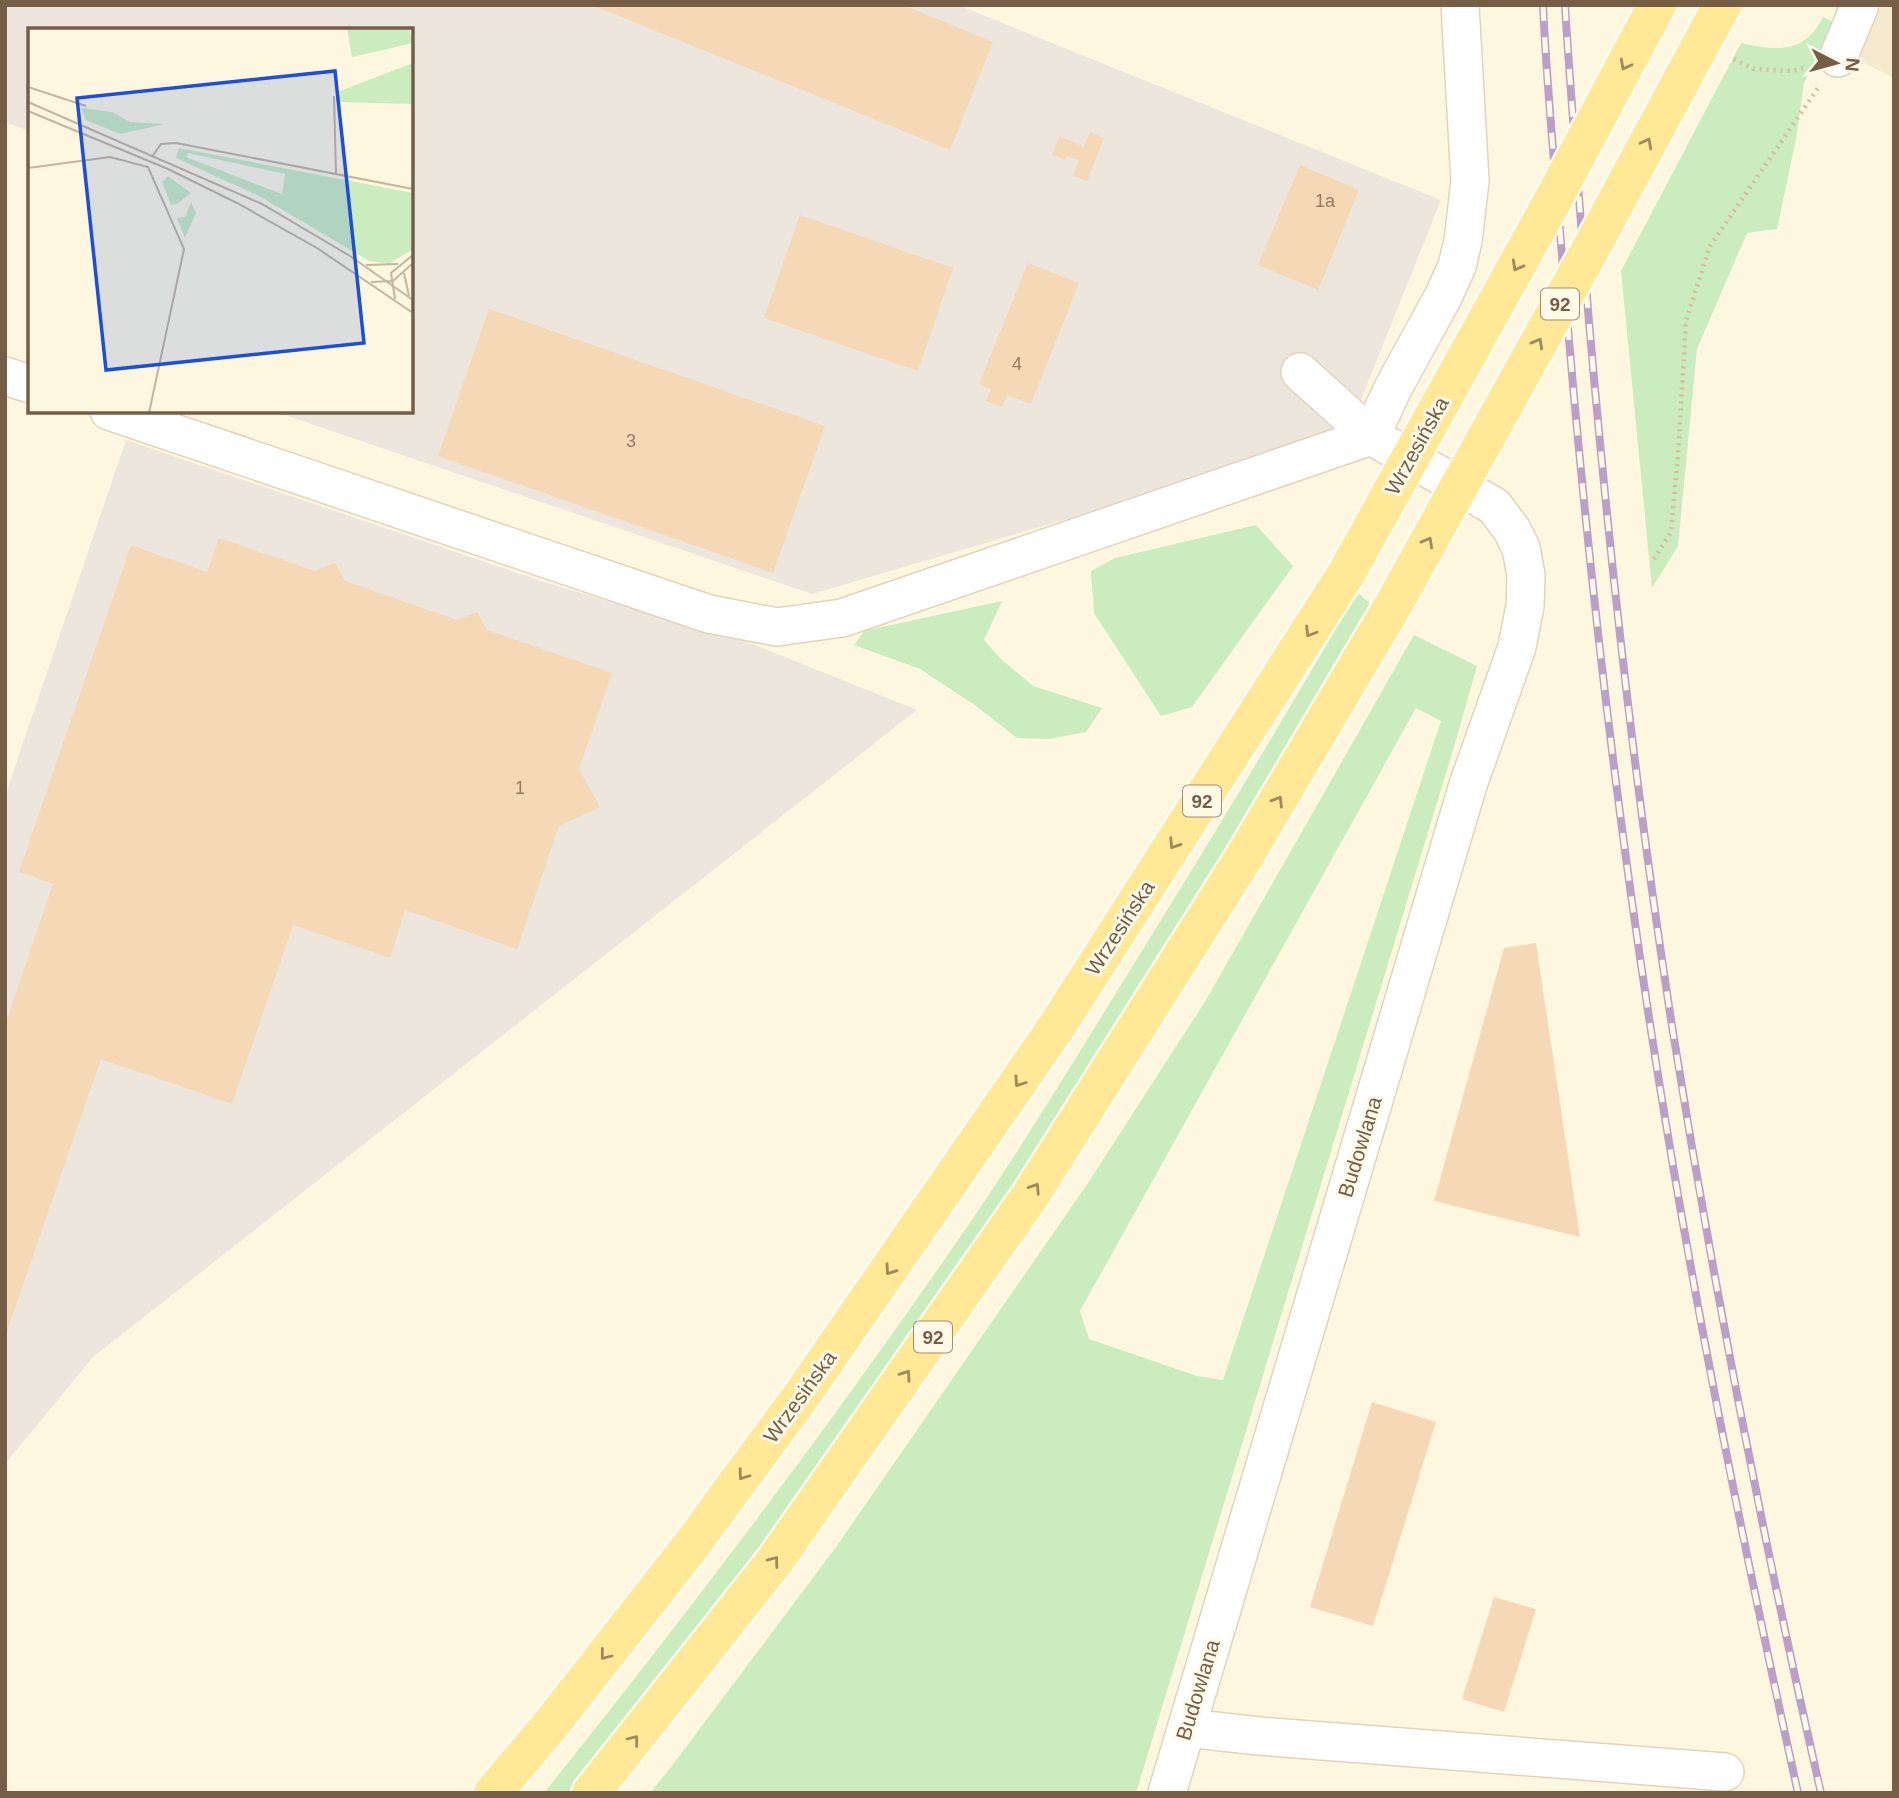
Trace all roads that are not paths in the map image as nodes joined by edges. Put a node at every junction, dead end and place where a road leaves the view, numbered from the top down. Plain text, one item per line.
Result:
1 (1460, 5) edge
2 (1657, 5) edge
3 (1721, 5) edge
4 (1860, 5) edge
5 (1838, 58) road end
6 (1300, 372) dead end
7 (5, 376) edge
8 (28, 383) edge
9 (115, 413) edge
10 (1371, 436) junction
11 (1186, 1727) junction
12 (1725, 1772) dead end
13 (493, 1793) edge
14 (591, 1793) edge
15 (1167, 1793) edge

1 - 10 street
2 -> 13 main road, Wrzesińska / 92, bridge
14 -> 3 main road, 92, bridge
4 - 5 street
6 - 10 street
7 - 8 street
9 - 10 street
10 - 11 street, Budowlana
11 - 12 street
11 - 15 street, Budowlana

